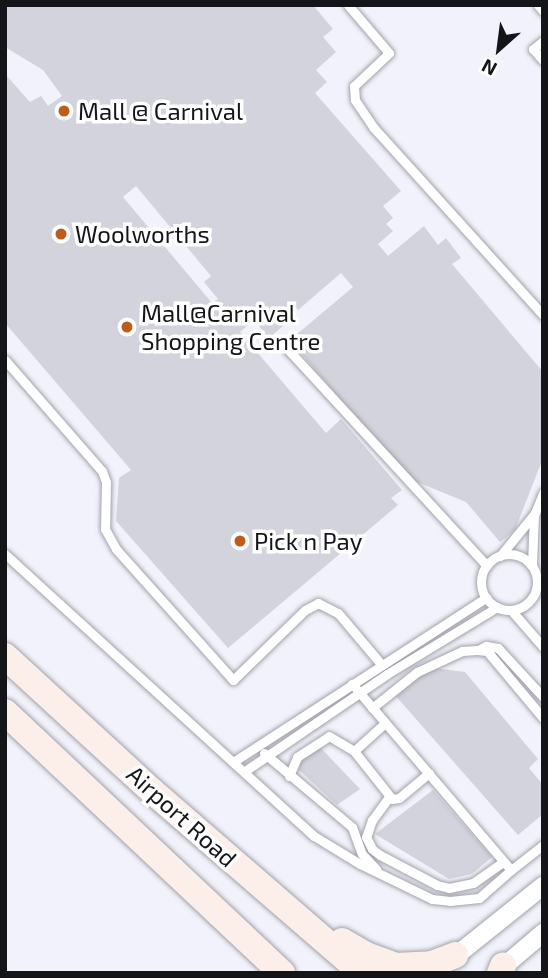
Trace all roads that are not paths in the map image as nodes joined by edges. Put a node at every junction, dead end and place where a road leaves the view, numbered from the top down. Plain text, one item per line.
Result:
1 (348, 5) edge
2 (538, 5) edge
3 (543, 11) edge
4 (543, 41) edge
5 (543, 60) edge
6 (542, 314) edge
7 (283, 344) dead end
8 (5, 360) edge
9 (543, 493) edge
10 (535, 513) junction
11 (5, 554) edge
12 (500, 556) junction
13 (487, 566) junction
14 (532, 566) junction
15 (537, 583) junction
16 (543, 595) edge
17 (486, 598) junction
18 (497, 607) junction
19 (511, 610) junction
20 (543, 647) edge
21 (477, 650) junction
22 (5, 656) edge
23 (381, 664) junction
24 (352, 684) junction
25 (360, 694) junction
26 (543, 697) edge
27 (372, 708) junction
28 (5, 712) edge
29 (543, 718) edge
30 (385, 723) junction
31 (257, 747) junction
32 (354, 751) junction
33 (266, 756) junction
34 (233, 762) junction
35 (245, 771) junction
36 (429, 773) junction
37 (289, 776) junction
38 (389, 797) junction
39 (543, 845) edge
40 (503, 862) junction
41 (511, 870) junction
42 (379, 873) junction
43 (437, 886) junction
44 (543, 886) edge
45 (444, 901) junction
46 (303, 923) junction
47 (543, 933) edge
48 (455, 955) junction
49 (500, 971) edge
50 (282, 973) edge
51 (362, 973) edge
52 (434, 973) edge

1 - 6 lane
2 - 3 lane
4 - 5 lane
7 - 13 lane
8 - 23 lane
9 - 10 lane
10 - 12 lane
10 - 14 lane
11 - 34 lane
12 - 13 lane
12 - 14 lane
13 - 17 lane
14 - 15 lane
15 - 16 lane
15 - 19 lane
17 - 18 lane
17 - 23 lane
18 - 19 lane
18 - 25 lane
19 - 20 lane
21 - 26 lane
21 - 27 lane
21 - 29 lane
22 - 46 main road, Airport Road
23 - 24 lane
24 - 25 lane
24 - 31 lane
25 - 27 lane
25 - 33 lane
27 - 30 lane
28 - 50 main road, Airport Road
30 - 32 lane
30 - 36 lane
31 - 33 lane
31 - 34 lane
32 - 37 lane
32 - 38 lane
33 - 35 lane
33 - 37 lane
34 - 35 lane
35 - 42 lane
36 - 38 lane
36 - 40 lane
37 - 42 lane
38 - 43 lane
39 - 41 lane
40 - 41 lane
40 - 43 lane
41 - 45 lane
42 - 45 lane
43 - 45 lane
44 - 48 street
46 - 48 main road
46 - 51 main road, Airport Road
47 - 49 street
48 - 52 street

